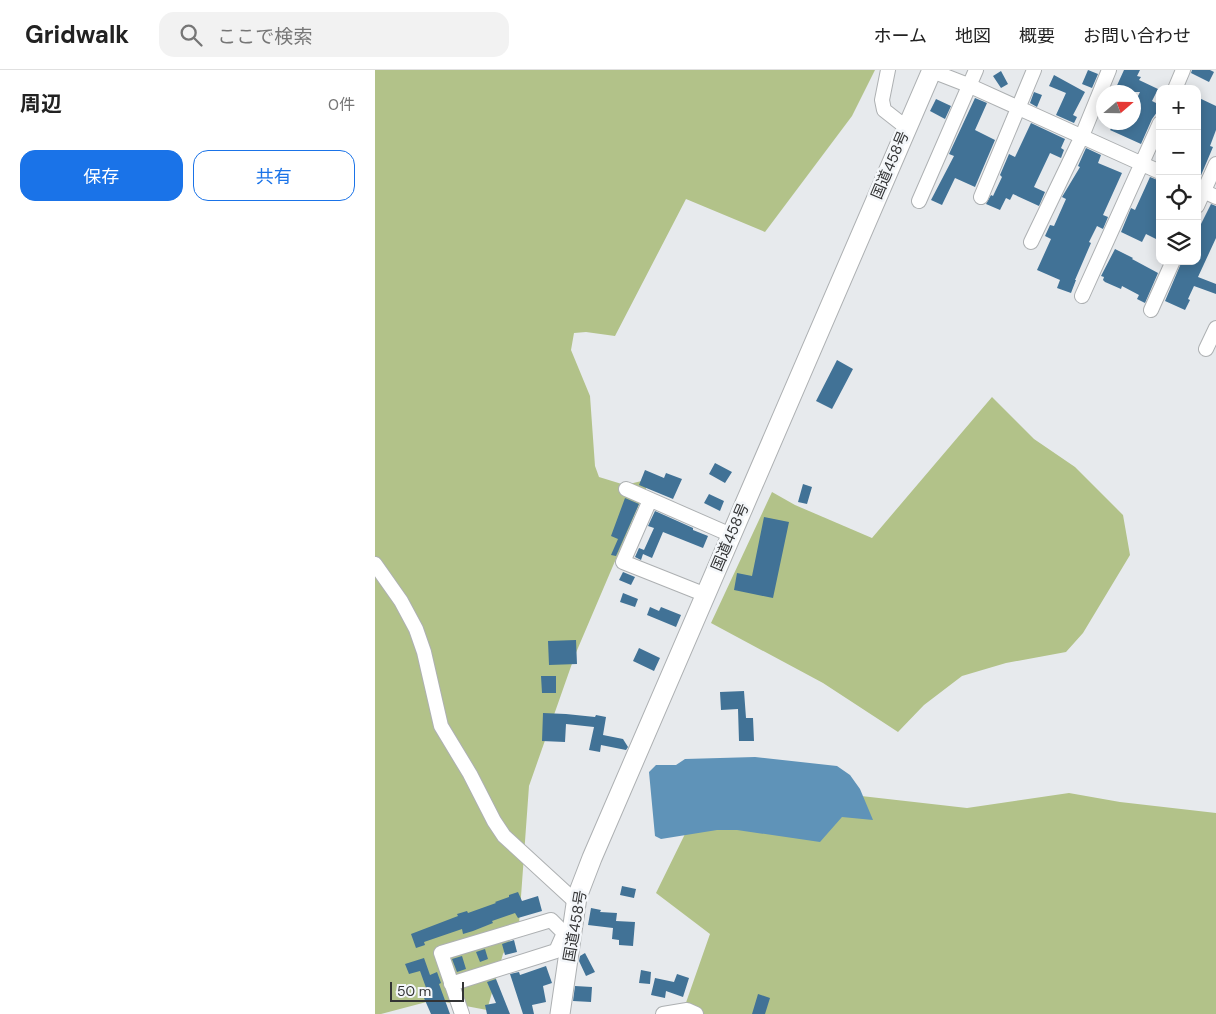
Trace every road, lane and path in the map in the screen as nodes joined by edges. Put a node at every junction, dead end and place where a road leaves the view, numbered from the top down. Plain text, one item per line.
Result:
1 (888, 70) edge
2 (932, 70) edge
3 (975, 70) edge
4 (1034, 70) edge
5 (1109, 70) edge
6 (1183, 70) edge
7 (968, 85) junction
8 (1177, 85) edge
9 (1018, 107) junction
10 (907, 128) junction
11 (1157, 130) edge
12 (1082, 136) junction
13 (1142, 164) junction
14 (1216, 164) edge
15 (1156, 170) edge
16 (1206, 192) edge
17 (981, 197) dead end
18 (919, 201) dead end
19 (1031, 242) dead end
20 (1171, 265) edge
21 (1082, 296) dead end
22 (1151, 310) dead end
23 (1216, 328) edge
24 (1206, 349) dead end
25 (626, 489) dead end
26 (650, 500) junction
27 (731, 535) junction
28 (375, 564) edge
29 (706, 595) junction
30 (577, 902) junction
31 (568, 937) junction
32 (451, 984) junction
33 (462, 1014) edge
34 (560, 1014) edge
35 (663, 1014) edge
36 (696, 1014) edge

1 - 10 street
2 - 7 street
2 - 10 highway, 国道458号
3 - 7 street
4 - 9 street
5 - 12 street
6 - 8 street
7 - 9 street
7 - 18 street
9 - 12 street
9 - 17 street
10 - 27 highway, 国道458号
11 - 13 street
12 - 13 street
12 - 19 street
13 - 15 street
13 - 21 street
14 - 16 street
20 - 22 street
23 - 24 street
25 - 26 street
26 - 27 street
26 - 29 street
27 - 29 highway, 国道458号
28 - 30 street
29 - 30 highway, 国道458号
30 - 31 highway, 国道458号
31 - 32 street
31 - 32 street
31 - 34 highway, 国道458号
32 - 33 street
35 - 36 street

